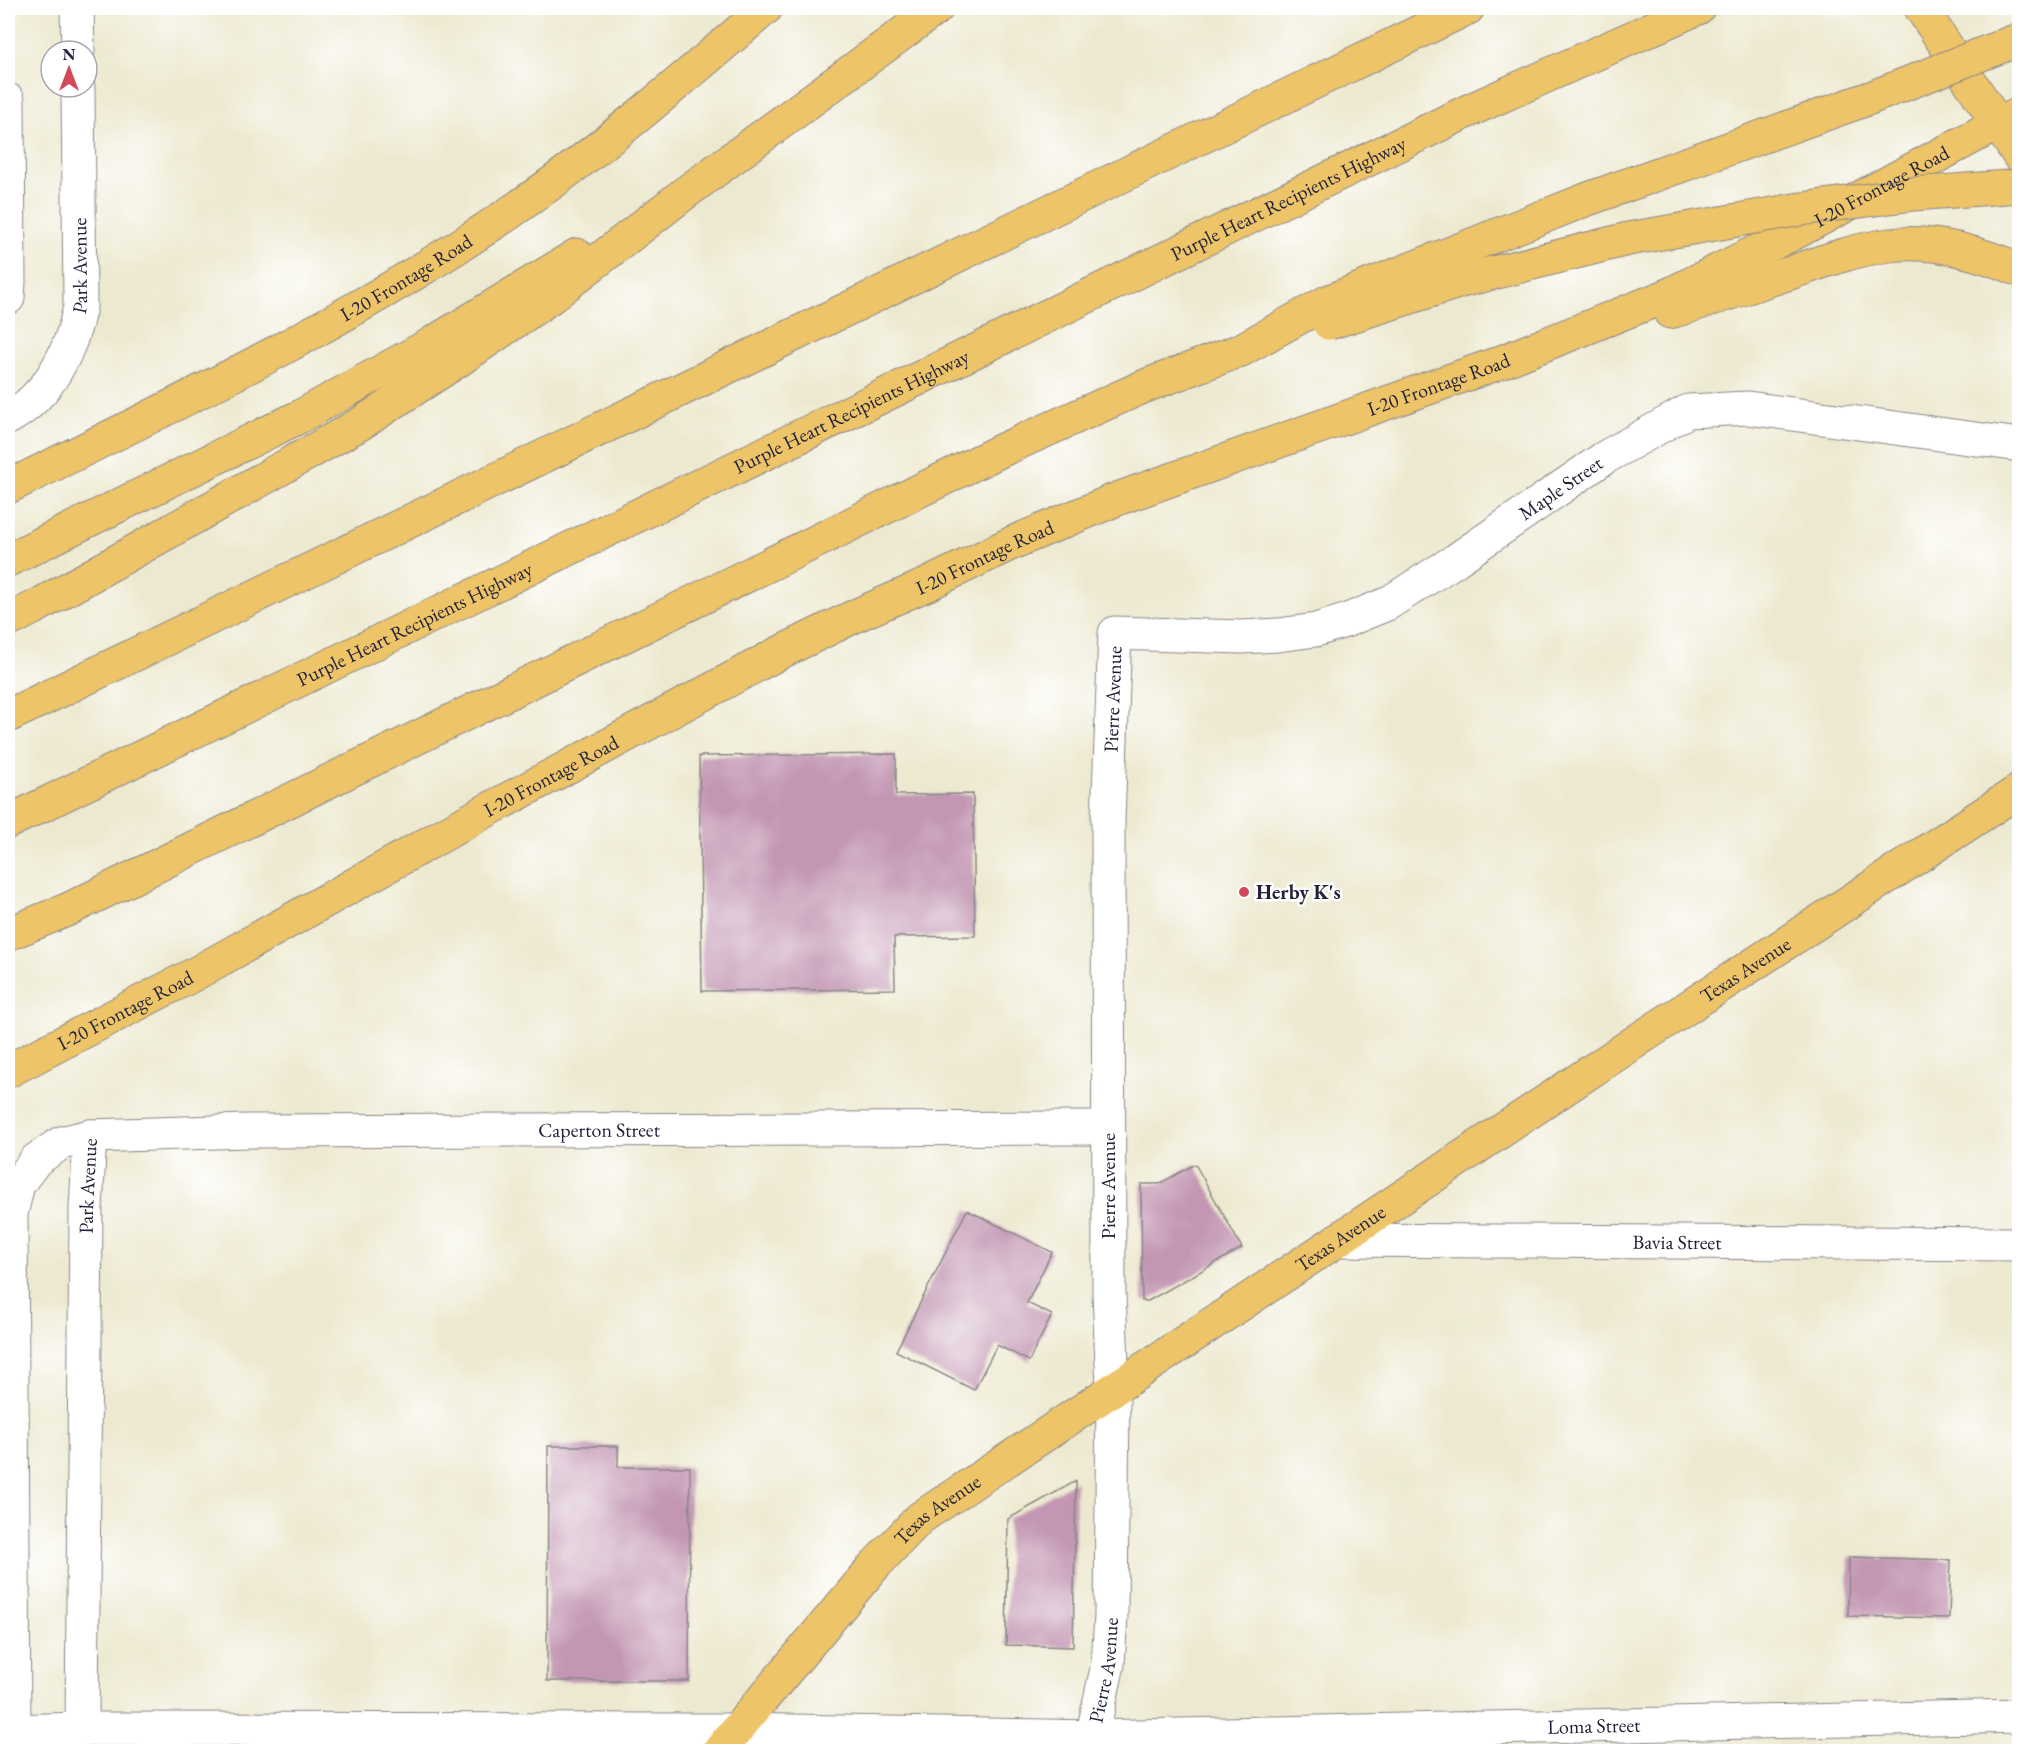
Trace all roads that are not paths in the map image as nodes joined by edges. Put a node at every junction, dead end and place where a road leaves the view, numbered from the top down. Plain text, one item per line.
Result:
1 (77, 8) edge
2 (766, 8) edge
3 (937, 8) edge
4 (1467, 8) edge
5 (1698, 8) edge
6 (1921, 8) edge
7 (78, 39) edge
8 (2019, 39) edge
9 (78, 99) edge
10 (8, 100) edge
11 (2008, 119) edge
12 (2019, 157) edge
13 (2019, 186) edge
14 (685, 193) junction
15 (2019, 270) edge
16 (8, 298) edge
17 (1241, 350) junction
18 (1496, 364) junction
19 (8, 418) edge
20 (2019, 446) edge
21 (8, 487) edge
22 (8, 560) edge
23 (8, 621) edge
24 (1115, 633) joint
25 (8, 716) edge
26 (2019, 790) edge
27 (8, 822) edge
28 (69, 909) junction
29 (8, 934) edge
30 (8, 944) edge
31 (8, 1071) edge
32 (1108, 1128) junction
33 (90, 1136) junction
34 (1337, 1240) junction
35 (2019, 1244) edge
36 (1113, 1389) junction
37 (2019, 1716) edge
38 (82, 1729) junction
39 (11, 1731) edge
40 (1092, 1737) junction
41 (727, 1741) edge

1 - 7 street
2 - 21 main road, I-20 Frontage Road
3 - 14 main road
4 - 25 main road
5 - 27 main road, Purple Heart Recipients Highway
6 - 11 main road
8 - 17 main road, bridge
9 - 19 street, Park Avenue
10 - 16 street
11 - 12 main road
11 - 18 main road, I-20 Frontage Road
13 - 17 main road, bridge
14 - 22 main road
14 - 23 main road
15 - 18 main road
17 - 28 main road
18 - 31 main road, I-20 Frontage Road
20 - 24 street, Maple Street
24 - 32 street, Pierre Avenue
26 - 34 main road, Texas Avenue
28 - 29 main road
28 - 30 main road
32 - 33 street, Caperton Street
32 - 36 street, Pierre Avenue
33 - 38 street, Park Avenue
33 - 39 street, Park Avenue
34 - 35 street, Bavia Street
34 - 36 main road, Texas Avenue
36 - 40 street, Pierre Avenue
36 - 41 main road, Texas Avenue
37 - 40 street, Loma Street
38 - 39 street, Loma Street
38 - 41 street, Loma Street
40 - 41 street, Loma Street

